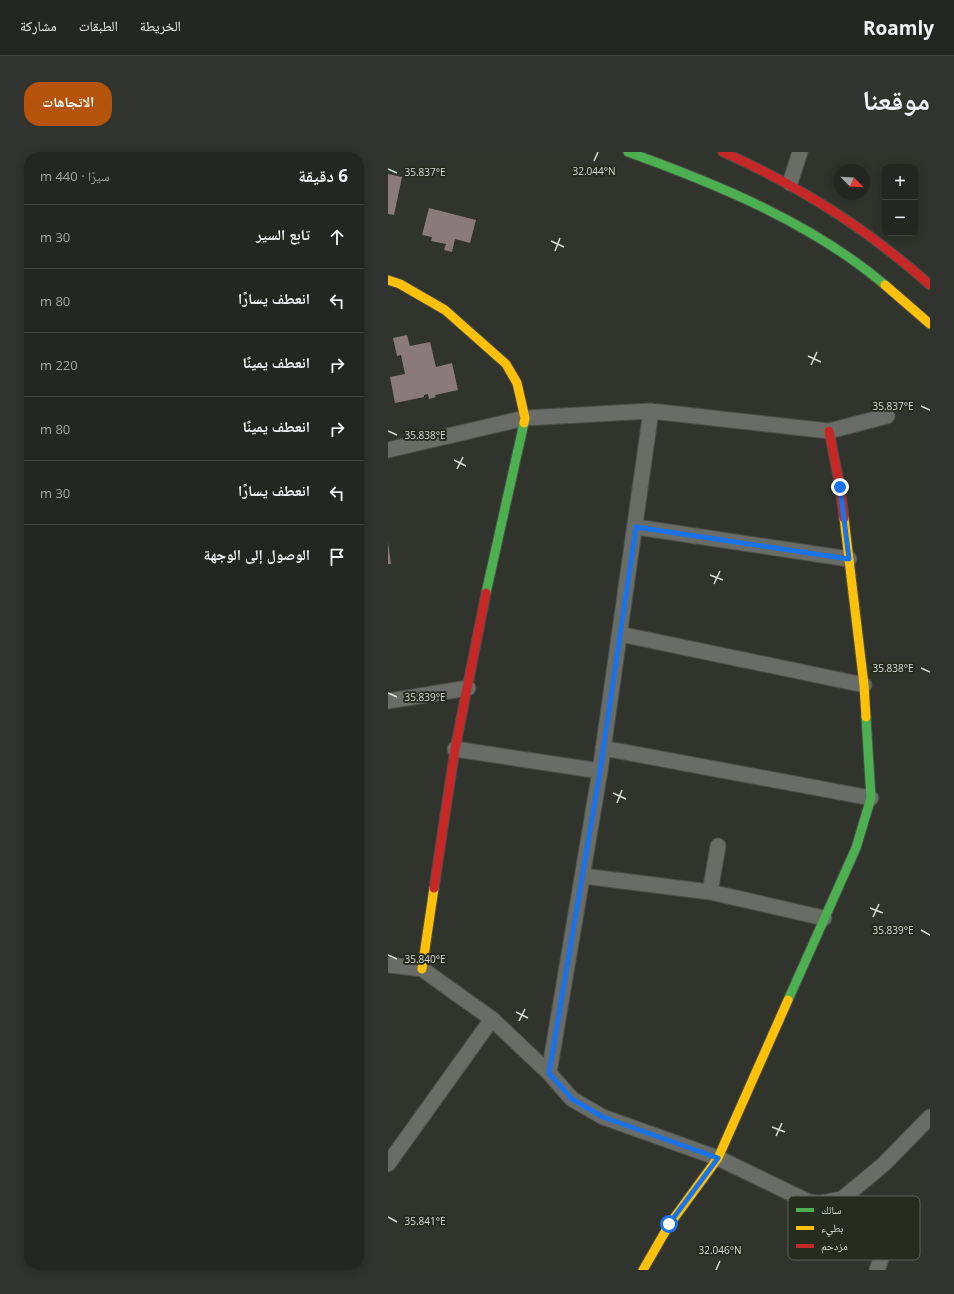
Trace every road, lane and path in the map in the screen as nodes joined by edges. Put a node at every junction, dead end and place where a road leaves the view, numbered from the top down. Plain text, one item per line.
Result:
1 (628, 152) edge
2 (723, 152) edge
3 (800, 152) edge
4 (790, 183) junction
5 (388, 280) edge
6 (930, 285) edge
7 (930, 324) edge
8 (651, 411) junction
9 (887, 416) dead end
10 (525, 418) junction
11 (829, 431) junction
12 (388, 450) edge
13 (636, 527) junction
14 (849, 559) junction
15 (620, 634) junction
16 (864, 685) junction
17 (468, 688) junction
18 (388, 701) edge
19 (603, 748) junction
20 (456, 749) junction
21 (600, 771) junction
22 (871, 798) junction
23 (718, 846) dead end
24 (583, 876) junction
25 (710, 892) junction
26 (824, 918) junction
27 (388, 965) edge
28 (422, 969) junction
29 (492, 1020) junction
30 (549, 1073) junction
31 (930, 1117) edge
32 (718, 1158) junction
33 (388, 1164) edge
34 (797, 1196) edge
35 (846, 1196) edge
36 (880, 1260) edge
37 (643, 1270) edge
38 (877, 1270) edge

1 - 7 main road
2 - 4 main road
3 - 4 street
4 - 6 main road
5 - 10 main road
8 - 10 street
8 - 11 street
8 - 13 street
9 - 11 street
10 - 12 street
10 - 17 main road
11 - 14 main road
13 - 14 street
13 - 15 street
14 - 16 main road
15 - 16 street
15 - 19 street
16 - 22 main road
17 - 18 street
17 - 20 main road
19 - 21 street
19 - 22 street
20 - 21 street
20 - 28 main road
21 - 24 street
22 - 26 main road
23 - 25 street
24 - 25 street
24 - 30 street
25 - 26 street
26 - 32 main road
27 - 28 street
28 - 29 street
29 - 30 street
29 - 33 street
30 - 32 street
31 - 35 street
32 - 34 street
32 - 37 main road
36 - 38 street

